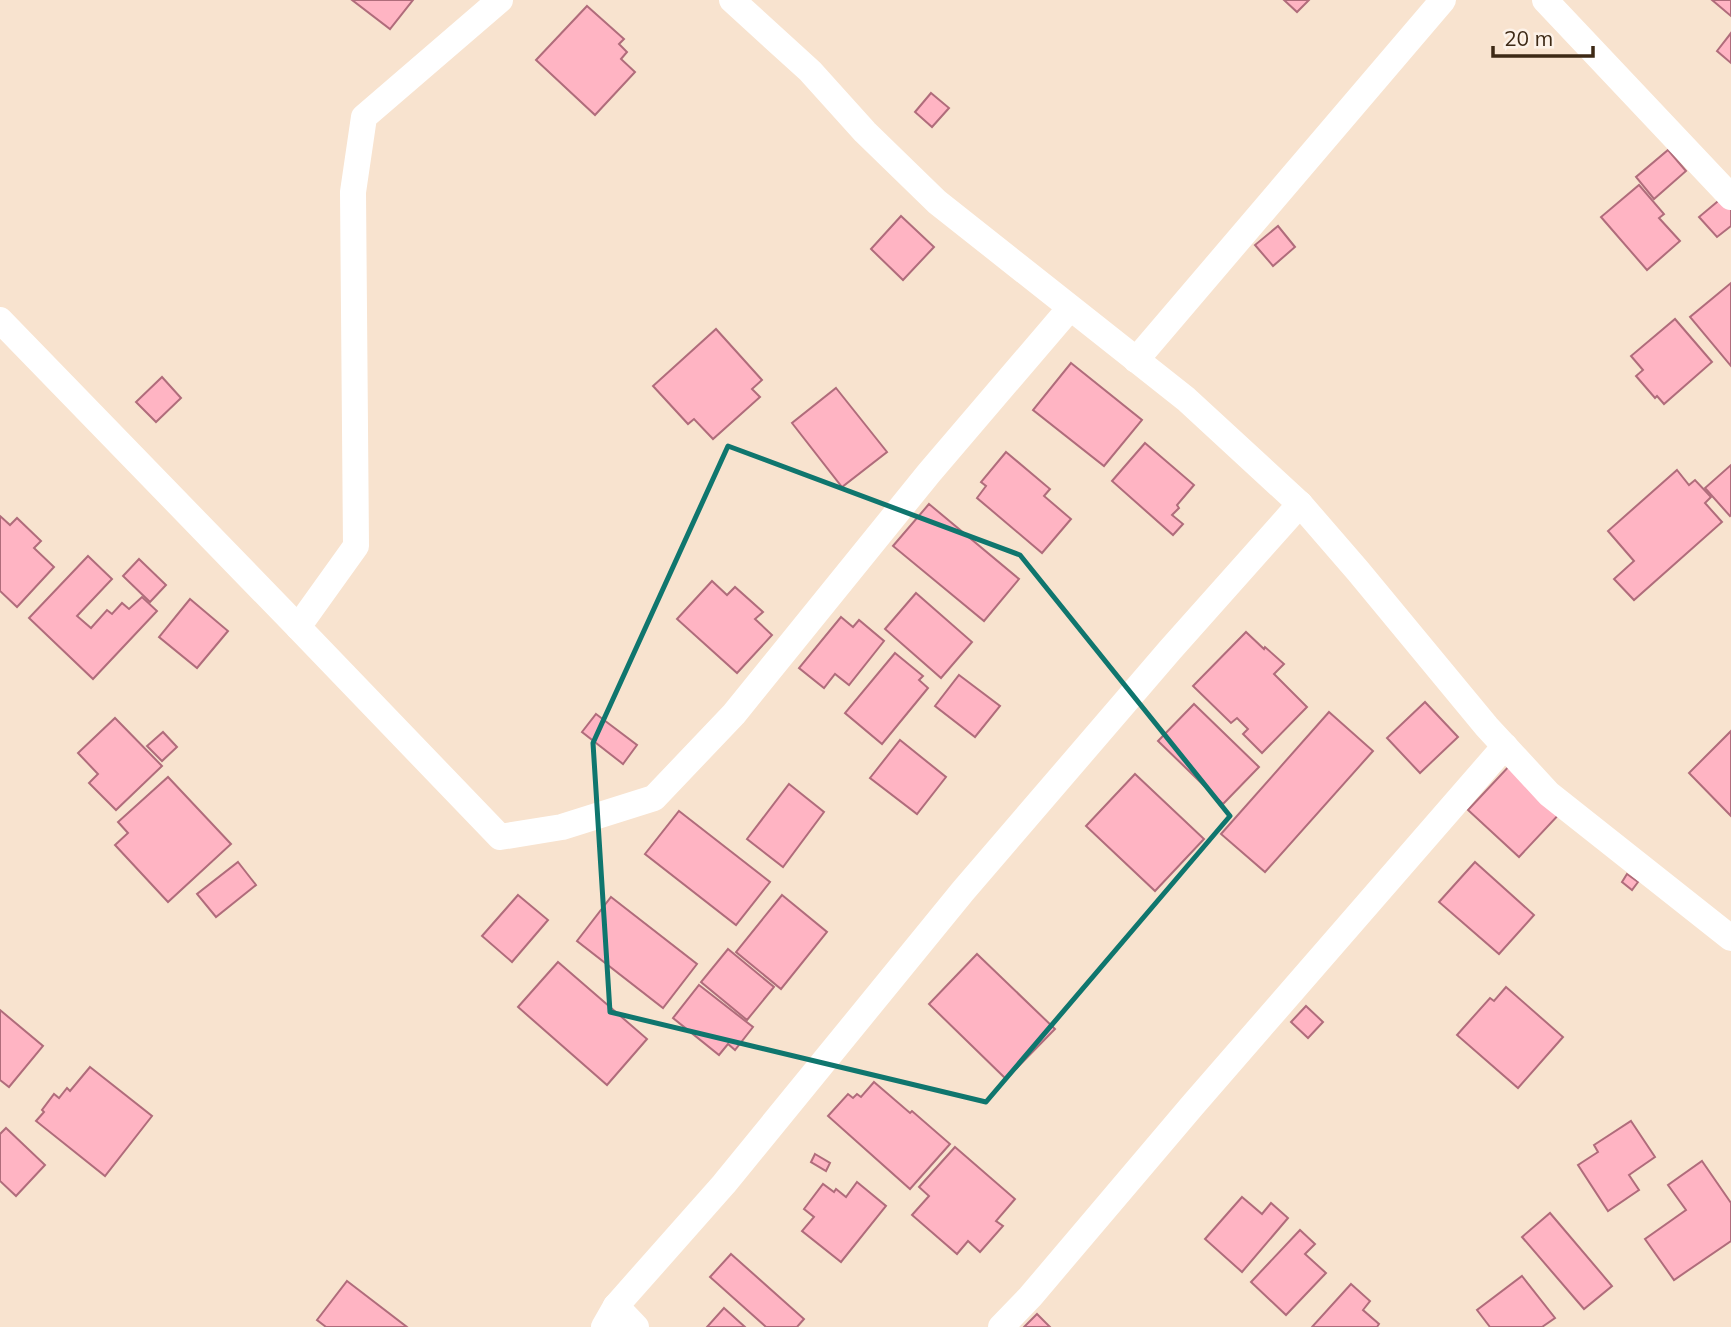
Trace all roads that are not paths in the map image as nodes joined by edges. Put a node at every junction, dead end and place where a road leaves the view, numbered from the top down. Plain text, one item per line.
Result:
1 (500, 0) edge
2 (732, 0) edge
3 (1443, 0) edge
4 (1545, 0) edge
5 (1731, 197) edge
6 (1070, 308) junction
7 (0, 320) edge
8 (1136, 360) junction
9 (1300, 504) junction
10 (298, 627) junction
11 (1505, 746) junction
12 (1731, 938) edge
13 (610, 1317) edge
14 (636, 1327) edge
15 (1001, 1327) edge

1 - 10 street
2 - 6 street
3 - 8 street
4 - 5 street
6 - 8 street
6 - 10 street
7 - 10 street
8 - 9 street
9 - 11 street
9 - 13 street
11 - 12 street
11 - 15 street
13 - 14 street

